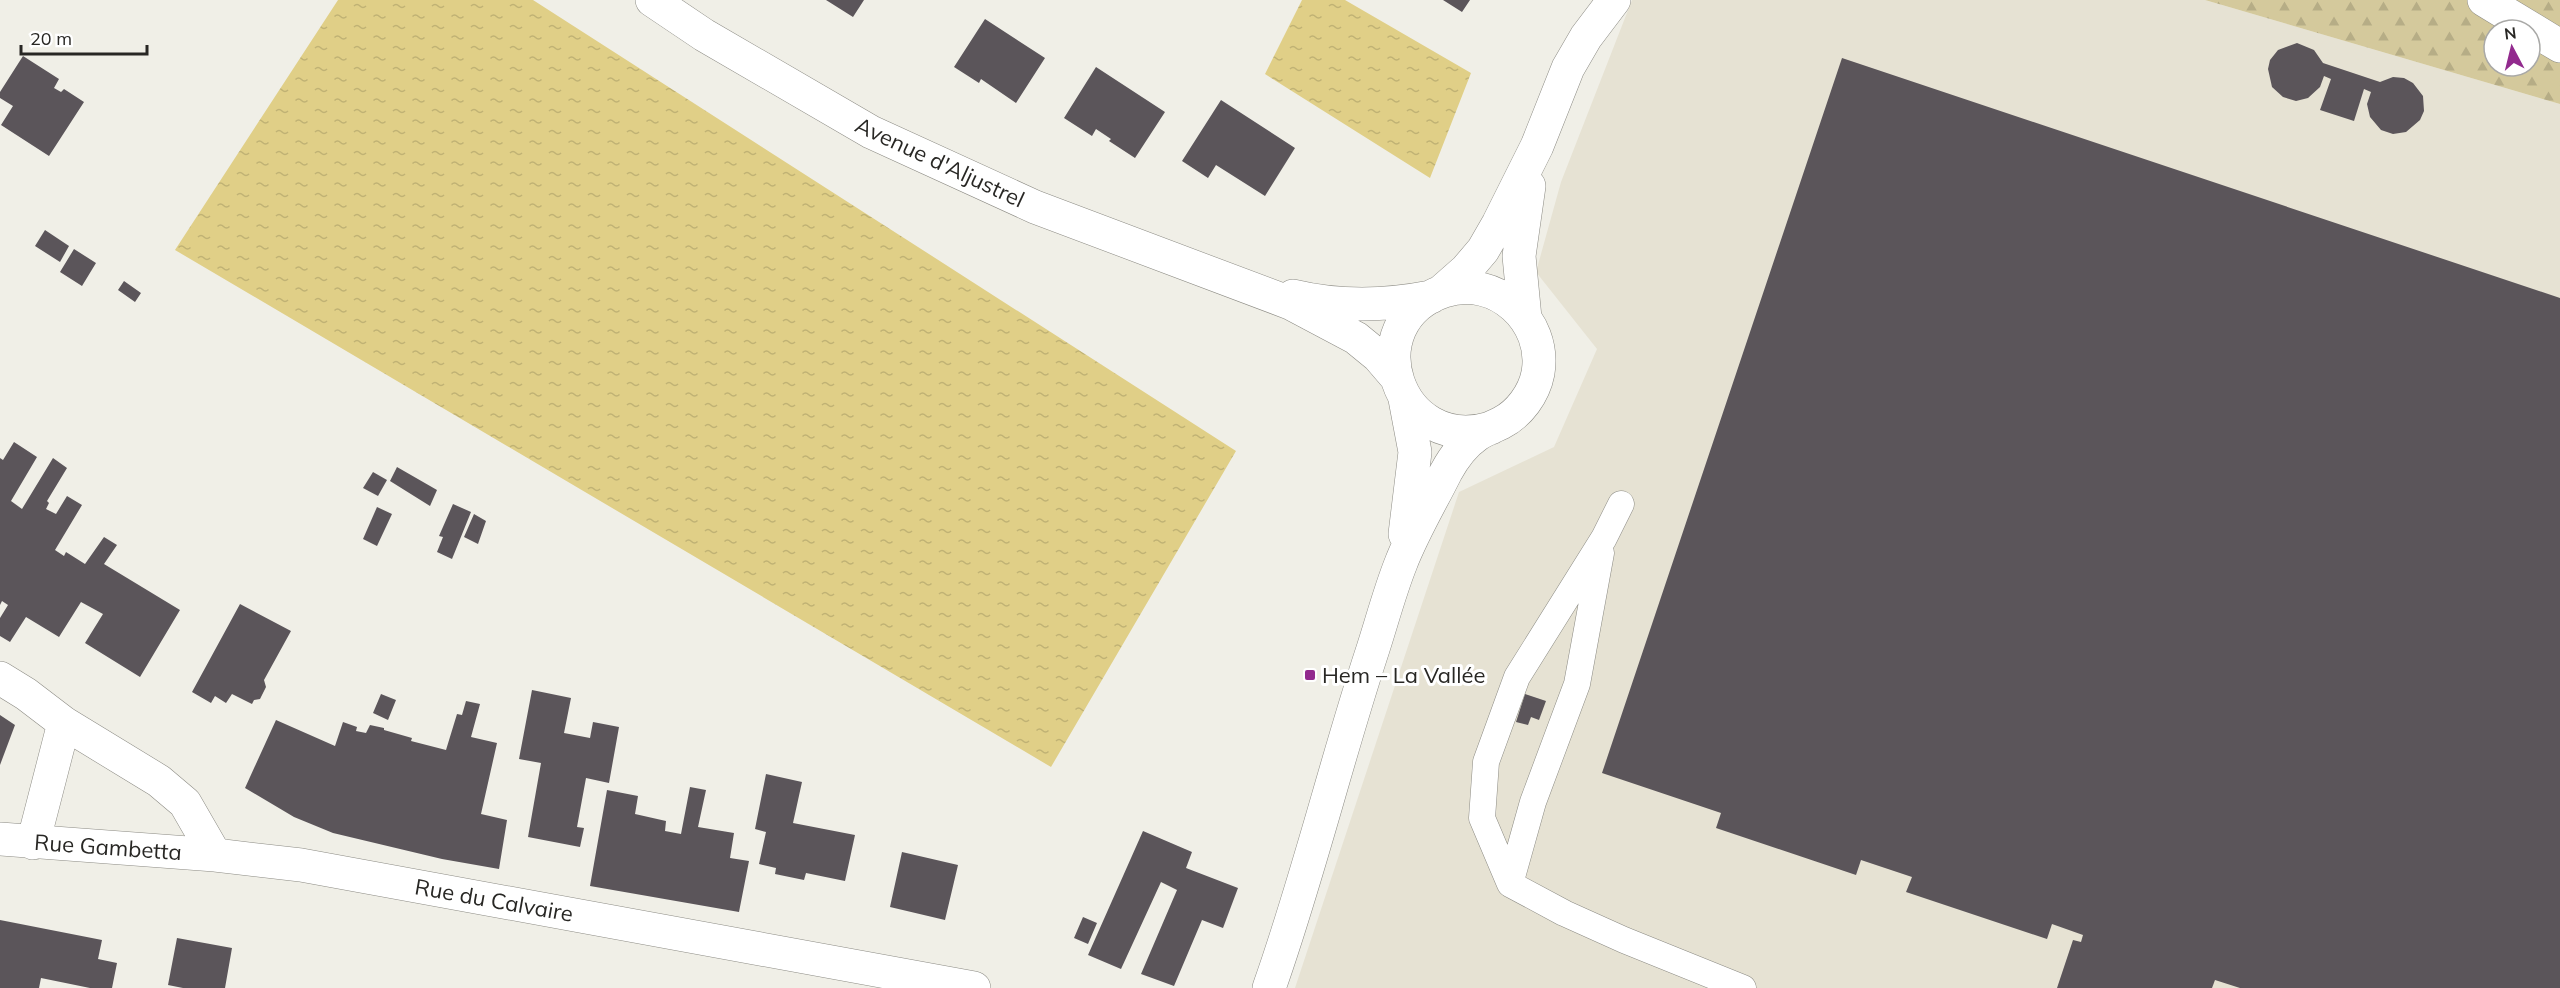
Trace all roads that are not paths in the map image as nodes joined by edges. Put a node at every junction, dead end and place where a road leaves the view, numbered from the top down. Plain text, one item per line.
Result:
1 (652, 0) edge
2 (1614, 0) edge
3 (2484, 0) edge
4 (2560, 46) edge
5 (1537, 146) junction
6 (1246, 285) junction
7 (1436, 294) junction
8 (1525, 318) junction
9 (1400, 388) junction
10 (1491, 428) junction
11 (1621, 504) dead end
12 (1604, 538) junction
13 (1401, 563) junction
14 (0, 678) edge
15 (64, 723) junction
16 (0, 839) edge
17 (33, 843) junction
18 (215, 855) junction
19 (1510, 884) junction
20 (974, 988) edge
21 (1269, 988) edge
22 (1743, 988) edge

1 - 6 street, Avenue d'Aljustrel
2 - 5 street
3 - 4 street
5 - 7 street
5 - 8 street
6 - 7 street, Avenue d'Aljustrel
6 - 9 street, Avenue d'Aljustrel
7 - 8 street
7 - 9 street
8 - 10 street
9 - 10 street
9 - 13 street
10 - 13 street
11 - 12 lane
12 - 19 lane
12 - 19 lane
13 - 21 street
14 - 15 street
15 - 17 street
15 - 18 street
16 - 17 street, Rue Gambetta
17 - 18 street, Rue Gambetta
18 - 20 street, Rue du Calvaire
19 - 22 lane

